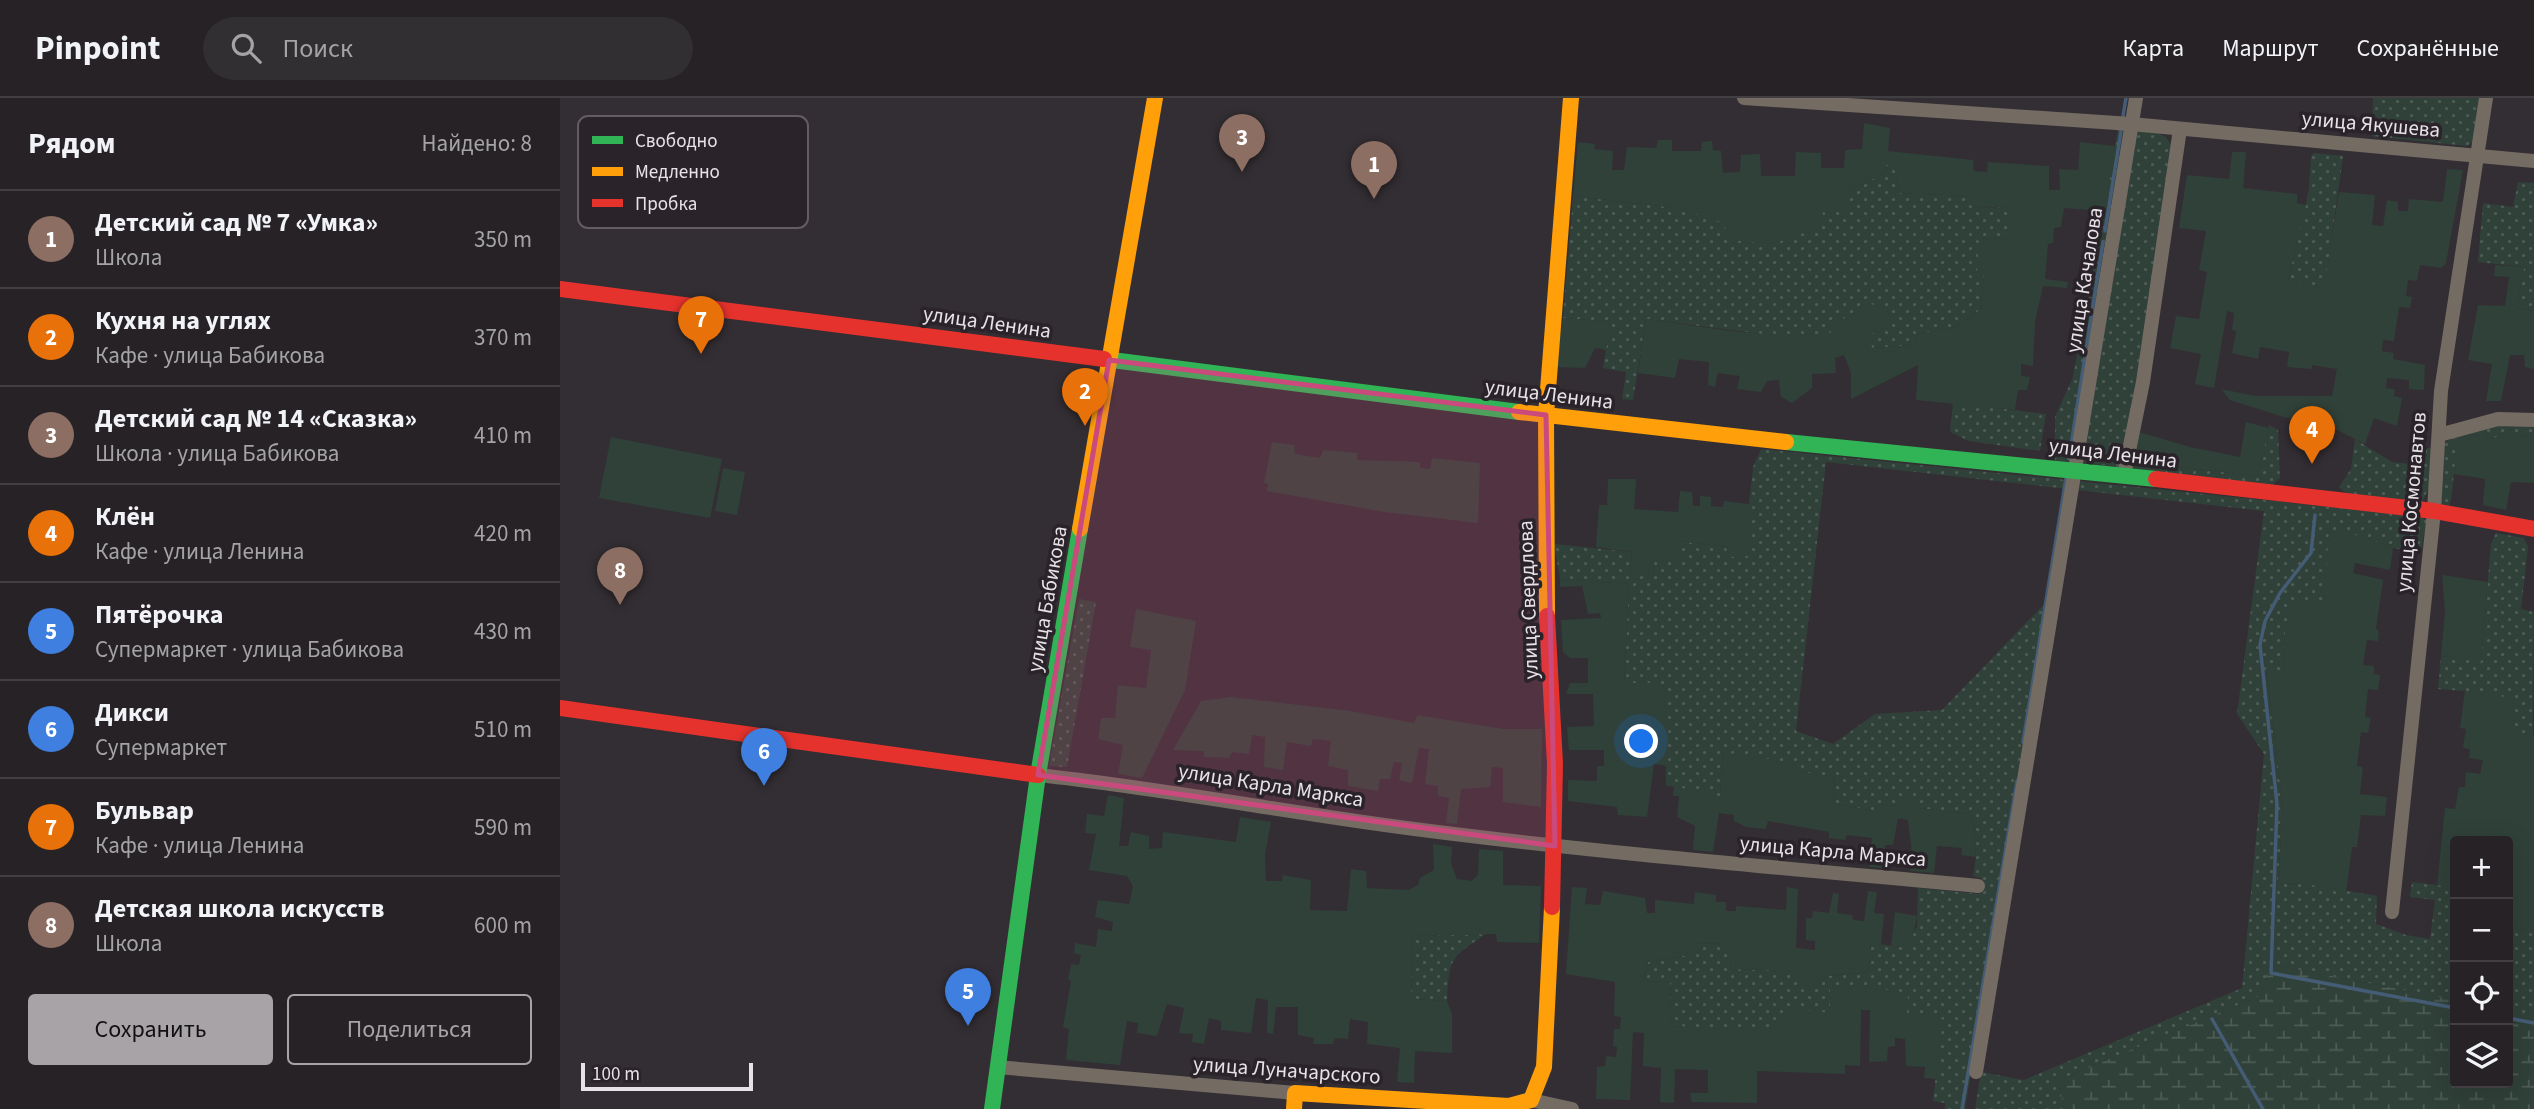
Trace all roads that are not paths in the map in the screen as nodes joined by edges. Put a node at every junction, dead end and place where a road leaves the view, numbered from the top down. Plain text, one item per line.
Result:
1 (1154, 98) edge
2 (1571, 98) edge
3 (1744, 98) edge
4 (2136, 98) edge
5 (2486, 98) edge
6 (2131, 124) junction
7 (2180, 129) junction
8 (2478, 155) junction
9 (2534, 161) edge
10 (560, 289) edge
11 (1109, 360) junction
12 (1546, 415) junction
13 (2534, 420) edge
14 (2440, 435) junction
15 (2075, 470) junction
16 (2124, 475) junction
17 (2434, 511) junction
18 (2534, 529) edge
19 (560, 708) edge
20 (1038, 775) junction
21 (1555, 846) junction
22 (1978, 886) dead end
23 (2392, 912) dead end
24 (997, 1067) junction
25 (1976, 1072) dead end
26 (1531, 1100) junction
27 (1295, 1101) edge
28 (992, 1109) edge
29 (1572, 1109) edge

1 - 11 street, улица Бабикова
2 - 12 street, улица Свердлова
3 - 6 street, улица Якушева
4 - 6 street, улица Качалова
5 - 8 street, улица Космонавтов
6 - 7 street, улица Якушева
6 - 15 street, улица Качалова
7 - 8 street, улица Якушева
7 - 16 street
8 - 9 street, улица Якушева
8 - 14 street, улица Космонавтов
10 - 11 street, улица Ленина
11 - 12 street, улица Ленина
11 - 20 street, улица Бабикова
12 - 15 street, улица Ленина
12 - 21 street, улица Свердлова
13 - 14 street
14 - 17 street, улица Космонавтов
15 - 16 street, улица Ленина
15 - 25 street, улица Качалова
16 - 17 street, улица Ленина
17 - 18 street, улица Ленина
17 - 23 street, улица Космонавтов
19 - 20 street, улица Карла Маркса
20 - 21 street, улица Карла Маркса
20 - 24 street, улица Бабикова
21 - 22 street, улица Карла Маркса
21 - 26 street, улица Свердлова
24 - 27 street, улица Луначарского
24 - 28 street, улица Бабикова
26 - 27 street, улица Луначарского
26 - 29 street, улица Луначарского

